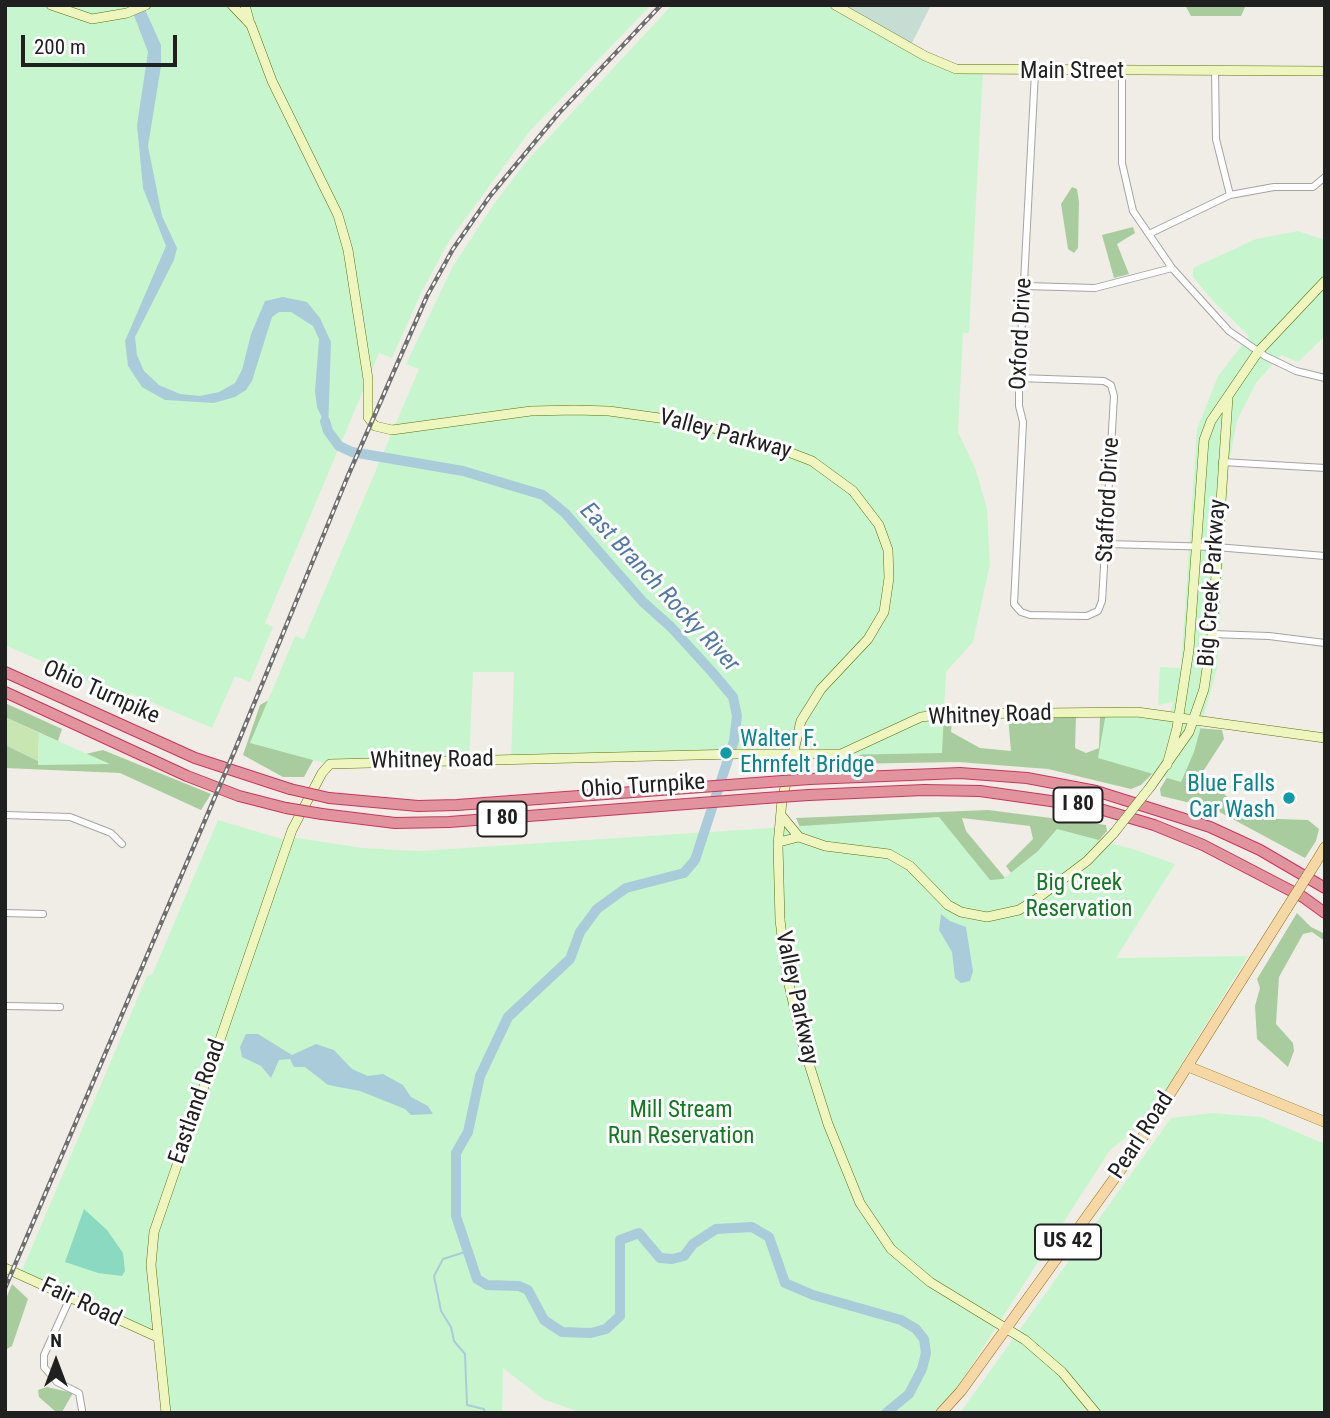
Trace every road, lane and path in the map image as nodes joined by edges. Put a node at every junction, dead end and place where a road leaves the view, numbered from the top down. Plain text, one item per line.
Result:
1 (51, 5) edge
2 (146, 5) edge
3 (232, 5) edge
4 (245, 5) edge
5 (835, 5) edge
6 (251, 25) junction
7 (1215, 70) junction
8 (1122, 71) junction
9 (1325, 71) edge
10 (1035, 72) junction
11 (1325, 177) edge
12 (1230, 195) junction
13 (1149, 234) junction
14 (1172, 268) junction
15 (1325, 281) edge
16 (1024, 286) junction
17 (1258, 352) junction
18 (1019, 378) junction
19 (1325, 378) edge
20 (1229, 393) junction
21 (1221, 462) junction
22 (1325, 468) edge
23 (1107, 544) junction
24 (1196, 546) junction
25 (1216, 547) junction
26 (1325, 556) edge
27 (1014, 596) joint
28 (1212, 634) junction
29 (1325, 643) edge
30 (5, 672) edge
31 (5, 692) edge
32 (1179, 716) junction
33 (1196, 718) junction
34 (1325, 738) edge
35 (791, 754) junction
36 (1167, 765) junction
37 (305, 802) joint
38 (5, 815) edge
39 (781, 815) junction
40 (799, 837) junction
41 (779, 842) junction
42 (122, 844) dead end
43 (1325, 847) edge
44 (1325, 888) edge
45 (5, 913) edge
46 (1325, 913) edge
47 (43, 914) dead end
48 (5, 1006) edge
49 (60, 1007) dead end
50 (1187, 1066) junction
51 (1325, 1122) edge
52 (5, 1268) edge
53 (70, 1298) junction
54 (1006, 1328) junction
55 (157, 1337) junction
56 (82, 1410) dead end
57 (166, 1413) edge
58 (941, 1413) edge
59 (1096, 1413) edge

1 - 2 street
3 - 6 street, Valley Parkway
4 - 6 street
5 - 10 street, Main Street
6 - 35 street, Valley Parkway
7 - 8 street, Main Street
7 - 9 street, Main Street
7 - 12 street
8 - 10 street, Main Street
8 - 13 street
10 - 16 street, Oxford Drive
11 - 12 street
12 - 13 street
13 - 14 street
14 - 16 street
14 - 17 street
15 - 17 street, Big Creek Parkway
16 - 18 street, Oxford Drive
17 - 19 street
17 - 20 street, Big Creek Parkway
18 - 23 street, Stafford Drive
18 - 27 street, Oxford Drive
20 - 21 street, Big Creek Parkway
20 - 24 street, Big Creek Parkway
21 - 22 street
21 - 25 street, Big Creek Parkway
23 - 24 street
23 - 27 street, Stafford Drive
24 - 25 street
24 - 32 street, Big Creek Parkway
25 - 26 street
25 - 28 street, Big Creek Parkway
28 - 29 street
28 - 33 street, Big Creek Parkway
30 - 44 highway, Ohio Turnpike / I 80, bridge
31 - 46 highway, Ohio Turnpike / I 80, bridge
32 - 33 street, Whitney Road
32 - 35 street, Whitney Road
32 - 36 street, Big Creek Parkway
33 - 34 street, Whitney Road
33 - 36 street, Big Creek Parkway
35 - 37 street, Whitney Road
35 - 39 street, Valley Parkway
36 - 40 street, Big Creek Parkway, bridge
37 - 55 street, Eastland Road
38 - 42 street
39 - 40 street
39 - 41 street, Valley Parkway
40 - 41 street
41 - 54 street, Valley Parkway
43 - 50 main road, Pearl Road / US 42, bridge
45 - 47 street
48 - 49 street
50 - 51 main road
50 - 54 main road, Pearl Road / US 42
52 - 53 street, Fair Road
53 - 55 street, Fair Road
53 - 56 street
54 - 58 main road, Pearl Road / US 42
54 - 59 street, Valley Parkway
55 - 57 street, Eastland Road

